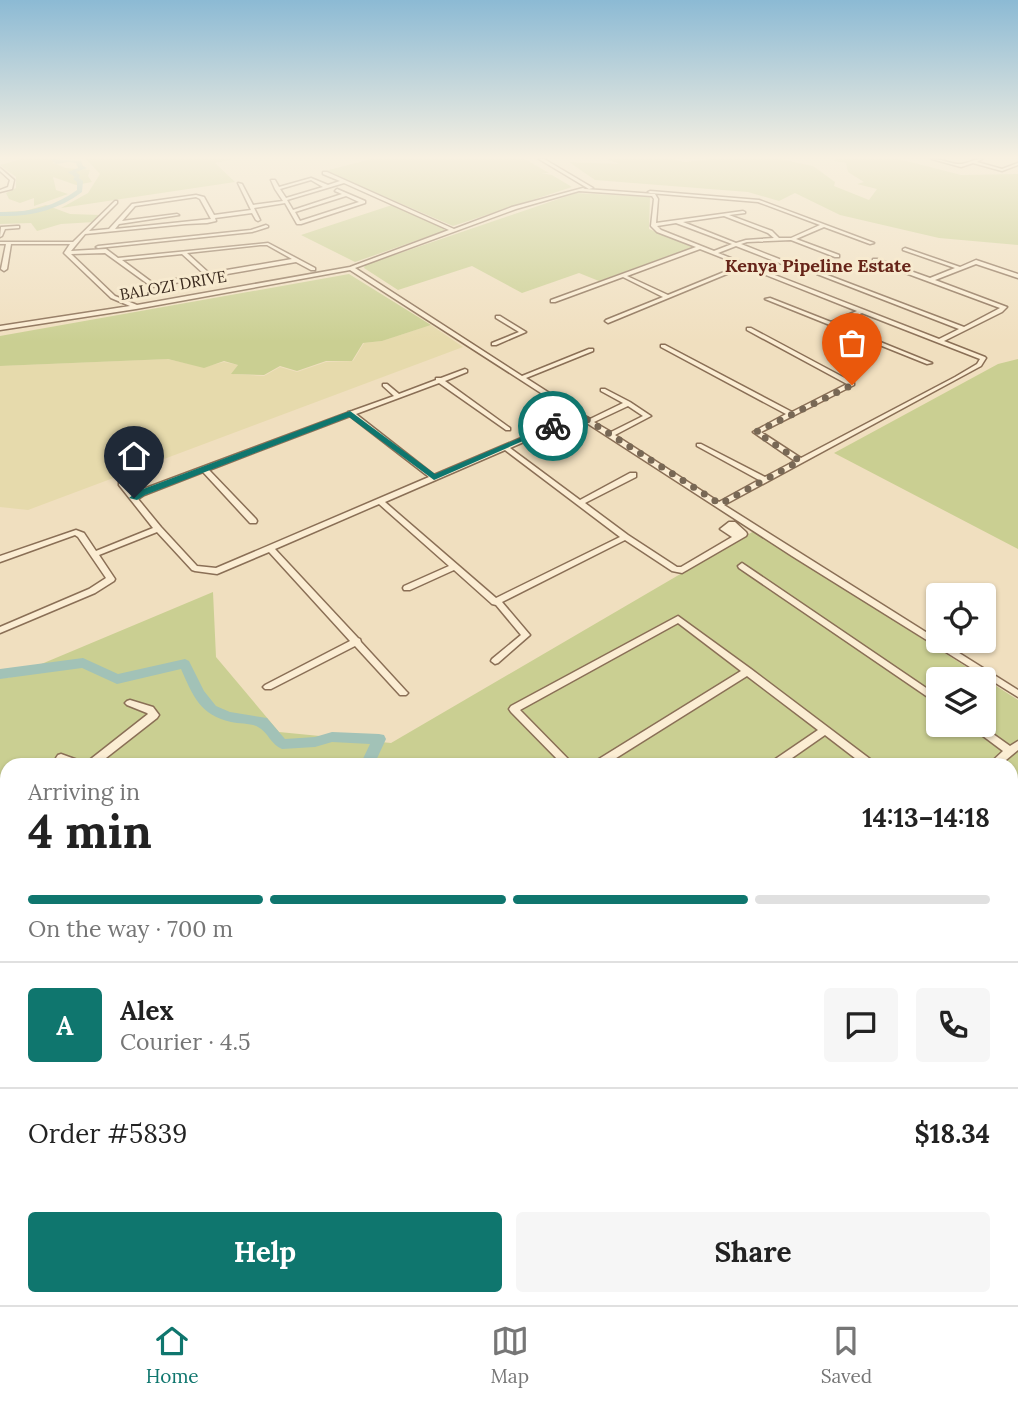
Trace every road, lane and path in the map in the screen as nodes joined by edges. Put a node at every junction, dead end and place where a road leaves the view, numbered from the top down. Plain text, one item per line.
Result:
1 (97, 220) edge
2 (119, 220) edge
3 (140, 220) edge
4 (178, 220) edge
5 (214, 220) edge
6 (297, 220) edge
7 (308, 220) edge
8 (430, 220) edge
9 (485, 220) edge
10 (653, 220) edge
11 (692, 220) edge
12 (738, 220) edge
13 (809, 220) edge
14 (678, 222) junction
15 (116, 223) junction
16 (299, 223) junction
17 (171, 225) junction
18 (653, 225) junction
19 (266, 226) dead end
20 (822, 226) junction
21 (17, 227) dead end
22 (288, 227) dead end
23 (453, 230) junction
24 (110, 231) junction
25 (84, 233) junction
26 (0, 236) edge
27 (777, 239) junction
28 (792, 239) junction
29 (0, 243) edge
30 (9, 243) junction
31 (74, 243) junction
32 (872, 243) dead end
33 (737, 244) junction
34 (701, 247) junction
35 (905, 249) dead end
36 (67, 252) junction
37 (183, 252) junction
38 (715, 252) junction
39 (837, 256) dead end
40 (119, 259) junction
41 (296, 260) junction
42 (875, 260) dead end
43 (795, 267) dead end
44 (351, 268) junction
45 (959, 268) junction
46 (4, 269) dead end
47 (313, 269) dead end
48 (731, 271) dead end
49 (820, 274) dead end
50 (622, 275) junction
51 (208, 276) junction
52 (1018, 276) edge
53 (931, 280) junction
54 (150, 284) junction
55 (668, 297) junction
56 (768, 299) dead end
57 (167, 301) junction
58 (553, 301) dead end
59 (136, 307) junction
60 (863, 310) junction
61 (498, 317) dead end
62 (608, 321) dead end
63 (832, 324) junction
64 (0, 328) edge
65 (749, 329) dead end
66 (965, 329) junction
67 (941, 340) junction
68 (494, 344) dead end
69 (663, 346) dead end
70 (591, 350) dead end
71 (929, 363) dead end
72 (465, 371) dead end
73 (524, 377) junction
74 (438, 379) junction
75 (385, 385) dead end
76 (603, 390) dead end
77 (397, 395) junction
78 (628, 403) junction
79 (350, 413) junction
80 (790, 414) junction
81 (580, 415) junction
82 (590, 421) junction
83 (508, 429) dead end
84 (611, 435) junction
85 (699, 444) dead end
86 (505, 447) junction
87 (800, 461) junction
88 (204, 469) junction
89 (634, 475) dead end
90 (434, 478) junction
91 (764, 480) junction
92 (122, 483) dead end
93 (134, 498) junction
94 (380, 501) junction
95 (582, 502) junction
96 (720, 504) junction
97 (253, 521) dead end
98 (158, 529) junction
99 (625, 537) junction
100 (737, 537) dead end
101 (270, 548) junction
102 (95, 554) junction
103 (0, 559) edge
104 (742, 566) dead end
105 (455, 567) junction
106 (407, 588) dead end
107 (497, 602) junction
108 (0, 629) edge
109 (357, 641) junction
110 (495, 661) dead end
111 (748, 671) junction
112 (268, 687) dead end
113 (403, 693) dead end
114 (926, 693) edge
115 (1018, 694) edge
116 (130, 703) dead end
117 (825, 730) junction
118 (994, 737) edge
119 (1014, 748) edge
120 (99, 758) edge
121 (562, 758) edge
122 (608, 758) edge
123 (784, 758) edge
124 (862, 758) edge

1 - 25 street
2 - 15 street
3 - 15 street
4 - 17 street
5 - 17 street
6 - 16 street
7 - 16 street
8 - 23 street
9 - 23 street, BALOZI DRIVE
10 - 18 street
11 - 14 street
12 - 27 street
13 - 20 street
14 - 18 street
14 - 33 street
15 - 24 street
16 - 22 street
17 - 24 street
18 - 34 street
19 - 36 street
20 - 28 street
20 - 32 street
21 - 26 street
23 - 44 street, BALOZI DRIVE
24 - 25 street
25 - 31 street
27 - 28 street
27 - 33 street
28 - 39 street
29 - 30 street
30 - 31 street
30 - 46 street
31 - 36 street
33 - 38 street
33 - 43 street
34 - 38 street
34 - 50 street
35 - 45 street
36 - 40 street
36 - 59 street
37 - 40 street
37 - 41 street
37 - 51 street
38 - 60 street
40 - 54 street
41 - 47 street
41 - 51 street
42 - 53 street
44 - 57 street, BALOZI DRIVE
44 - 73 street
45 - 52 street
45 - 53 street
48 - 55 street
49 - 66 street
50 - 55 street
50 - 58 street
51 - 54 street
53 - 66 street
54 - 57 street
55 - 62 street
56 - 63 street
57 - 59 street, BALOZI DRIVE
59 - 64 street, BALOZI DRIVE
60 - 63 street
60 - 67 street
61 - 68 street
63 - 71 street
65 - 80 street
66 - 67 street
67 - 87 street
69 - 80 street
70 - 73 street
72 - 74 street
73 - 81 street
74 - 77 street
74 - 83 street
75 - 77 street
76 - 78 street
77 - 79 street
78 - 82 street
78 - 84 street
79 - 88 street
79 - 90 street
80 - 87 street
81 - 82 street
81 - 86 street
82 - 84 street
84 - 96 street
85 - 91 street
86 - 90 street
86 - 95 street
87 - 91 street
88 - 93 street
88 - 97 street
89 - 95 street
90 - 94 street
91 - 96 street
92 - 93 street
93 - 98 street
94 - 101 street
94 - 105 street
95 - 99 street
96 - 115 street
98 - 101 street
98 - 102 street
99 - 100 street
99 - 107 street
101 - 109 street
102 - 103 street
102 - 108 street
104 - 114 street
105 - 106 street
105 - 107 street
107 - 110 street
109 - 112 street
109 - 113 street
111 - 117 street
111 - 121 street
111 - 122 street
116 - 120 street
117 - 123 street
117 - 124 street
118 - 119 street

